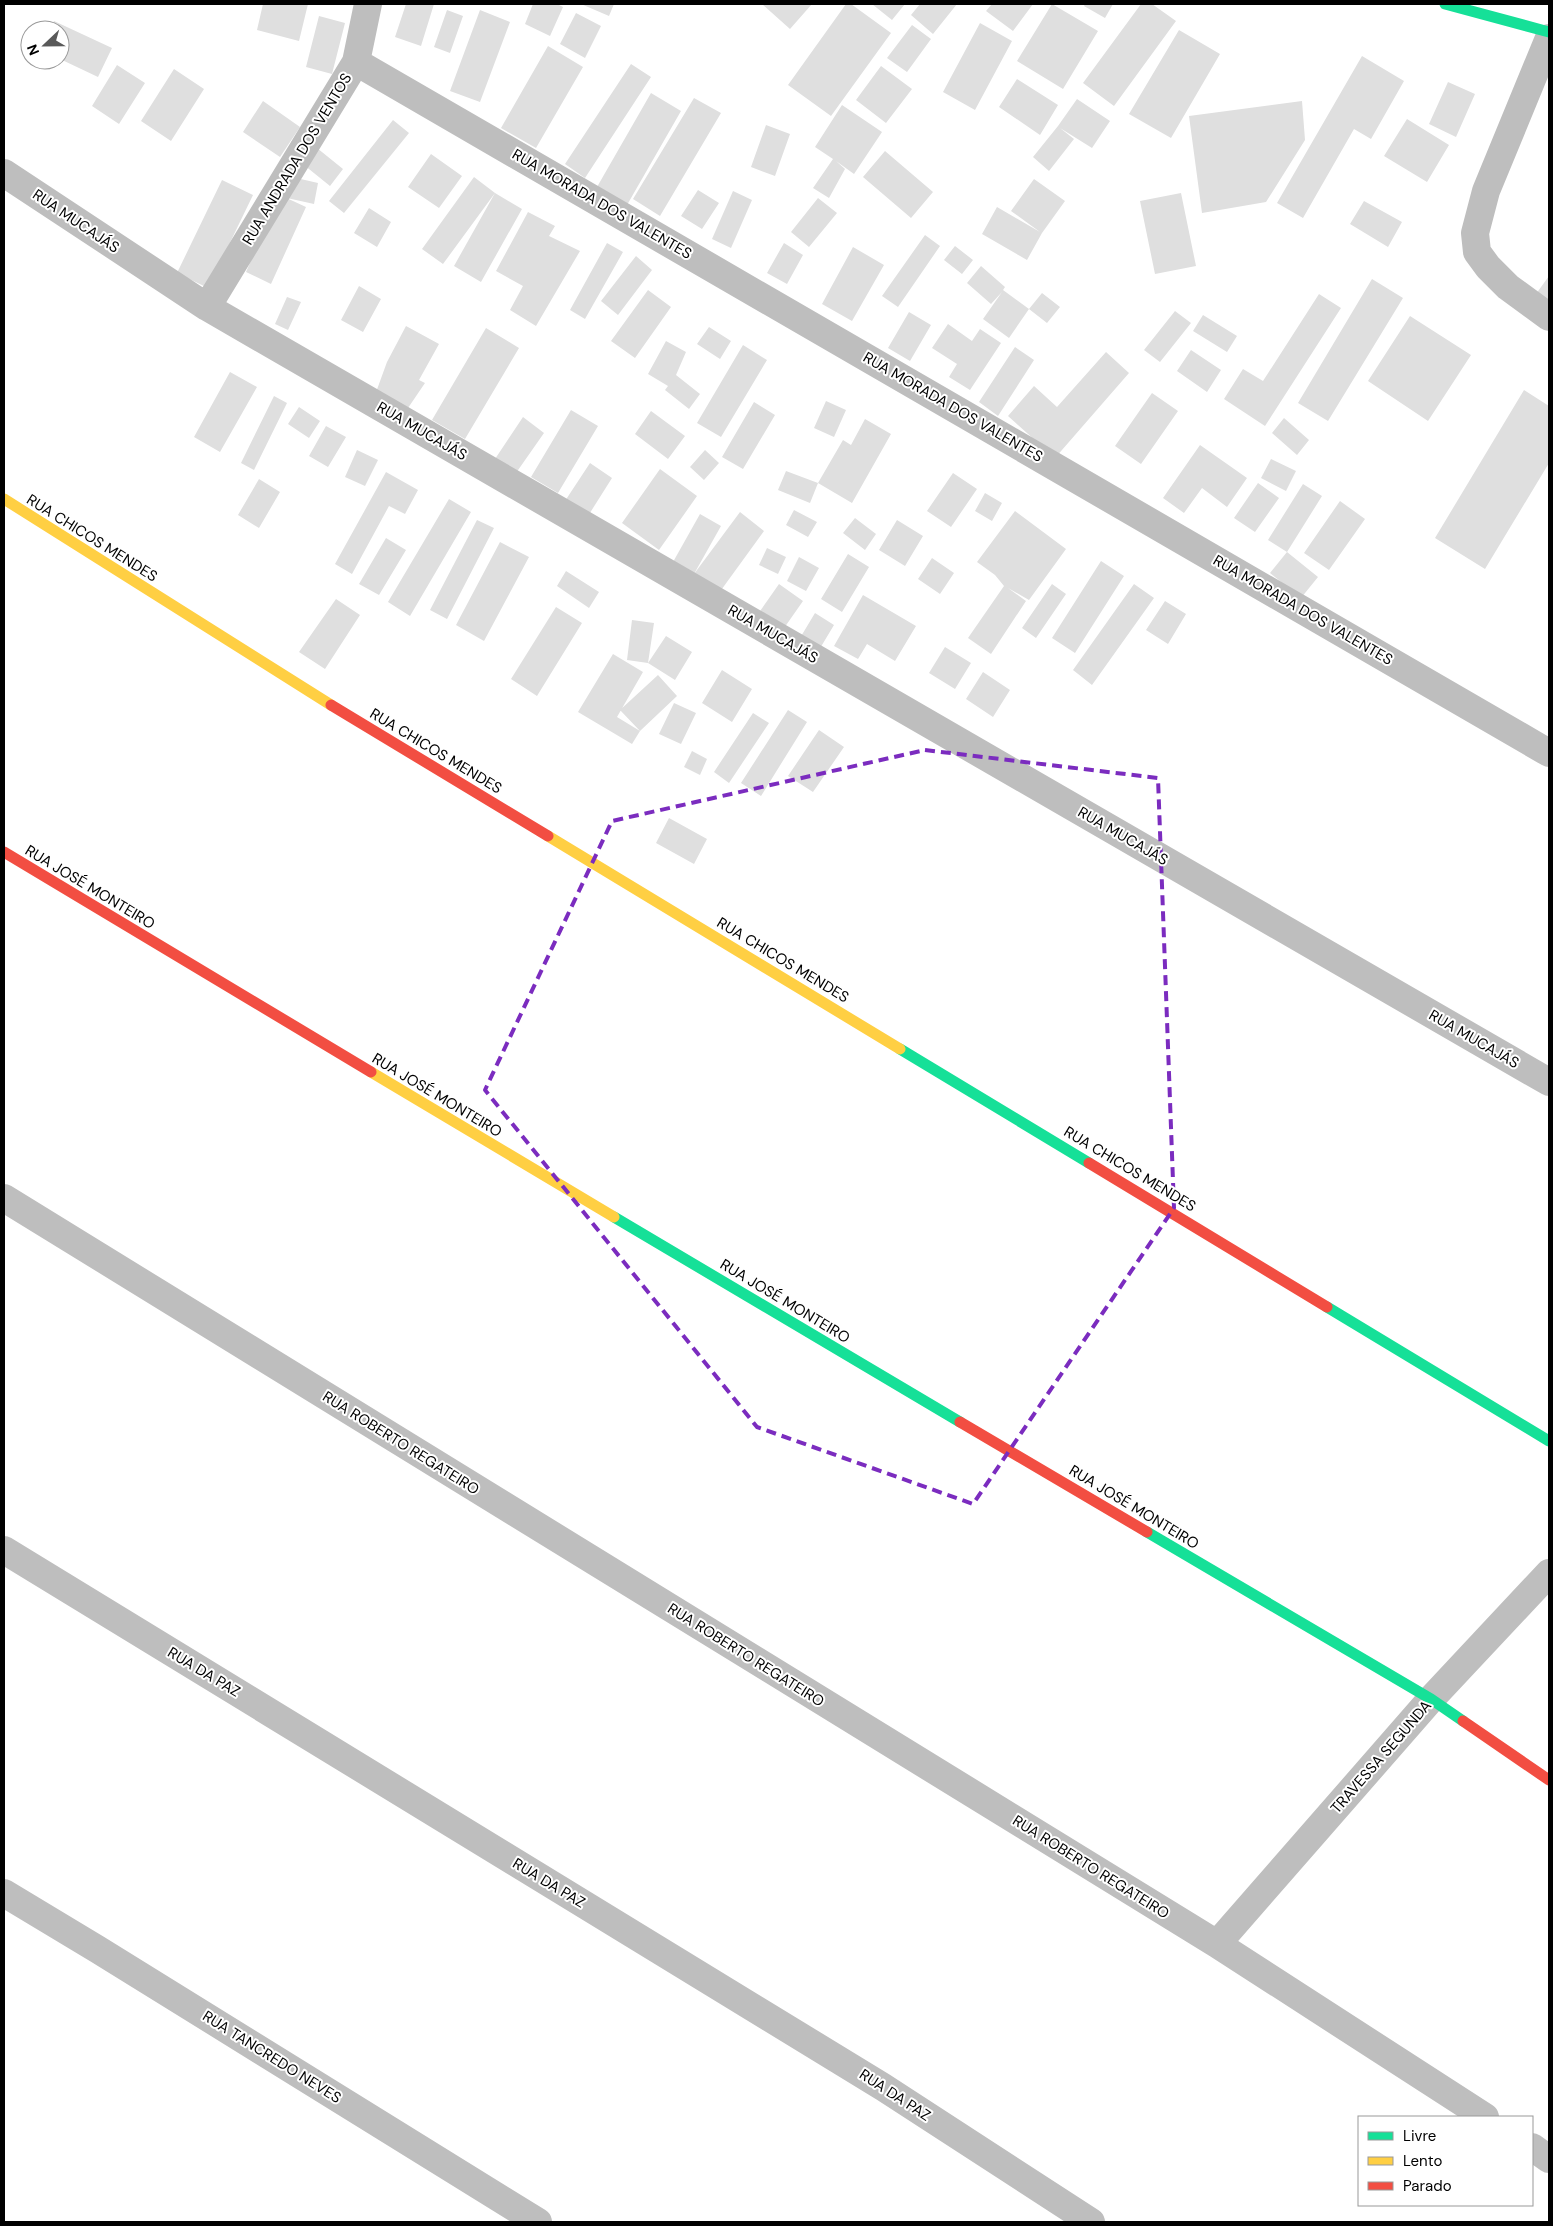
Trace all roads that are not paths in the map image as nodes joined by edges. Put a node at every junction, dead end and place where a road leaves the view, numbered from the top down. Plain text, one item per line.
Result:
1 (368, 4) edge
2 (1445, 4) edge
3 (1549, 32) edge
4 (1549, 38) edge
5 (356, 62) junction
6 (4, 173) edge
7 (207, 307) junction
8 (1549, 317) edge
9 (4, 499) edge
10 (1549, 753) edge
11 (4, 852) edge
12 (1549, 1082) edge
13 (4, 1198) edge
14 (1549, 1441) edge
15 (4, 1550) edge
16 (1549, 1573) edge
17 (1431, 1700) junction
18 (1549, 1780) edge
19 (4, 1893) edge
20 (1217, 1944) junction
21 (1483, 2116) edge
22 (1533, 2148) edge
23 (1549, 2159) edge
24 (538, 2222) edge
25 (1091, 2222) edge

1 - 5 street, RUA ANDRADA DOS VENTOS
2 - 3 street
4 - 8 street
5 - 7 street, RUA ANDRADA DOS VENTOS
5 - 10 street, RUA MORADA DOS VALENTES
6 - 7 street, RUA MUCAJÁS
7 - 12 street, RUA MUCAJÁS
9 - 14 street, RUA CHICOS MENDES
11 - 17 street, RUA JOSÉ MONTEIRO
13 - 20 street, RUA ROBERTO REGATEIRO
15 - 25 street, RUA DA PAZ
16 - 17 street, TRAVESSA SEGUNDA
17 - 18 street, RUA JOSÉ MONTEIRO
17 - 20 street, TRAVESSA SEGUNDA
19 - 24 street, RUA TANCREDO NEVES
20 - 21 street, RUA ROBERTO REGATEIRO
22 - 23 street

